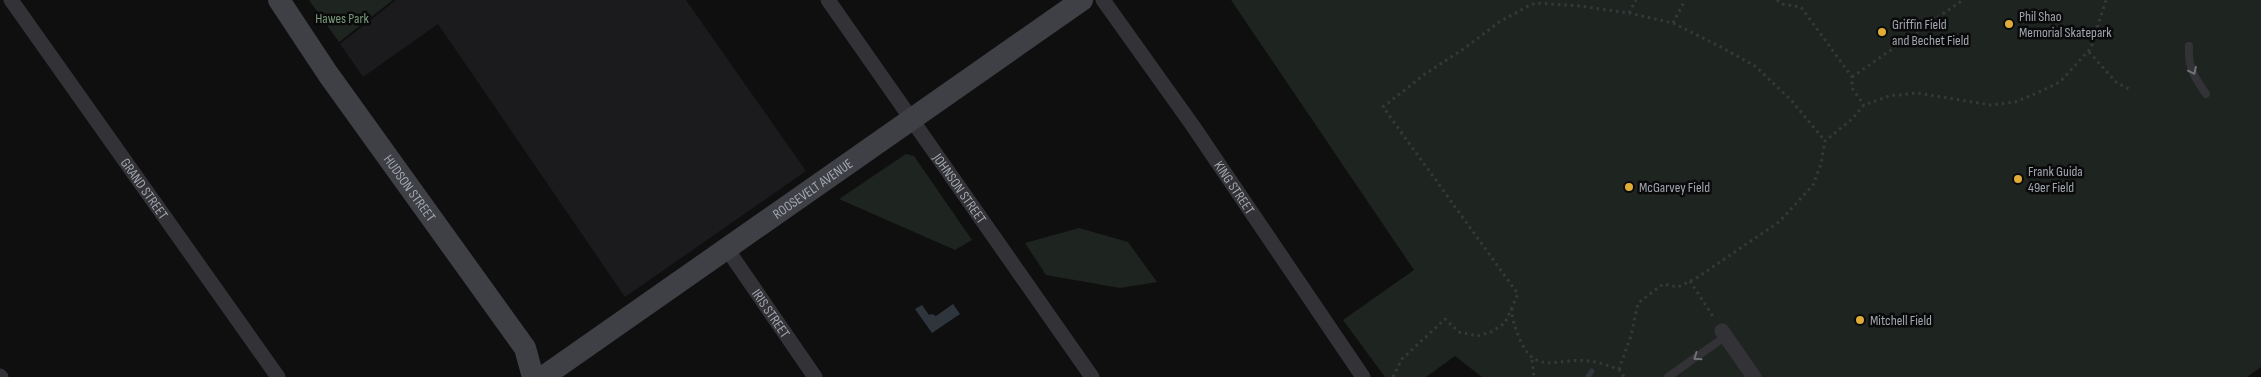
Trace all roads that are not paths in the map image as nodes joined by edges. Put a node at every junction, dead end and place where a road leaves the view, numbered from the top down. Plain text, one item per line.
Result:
1 (11, 0) edge
2 (279, 0) edge
3 (828, 0) edge
4 (1082, 0) edge
5 (1103, 0) edge
6 (2189, 46) dead end
7 (2206, 94) dead end
8 (912, 120) junction
9 (727, 249) junction
10 (1724, 334) joint
11 (1750, 376) edge
12 (278, 377) edge
13 (533, 377) edge
14 (542, 377) edge
15 (815, 377) edge
16 (1092, 377) edge
17 (1363, 377) edge
18 (1668, 377) edge

1 - 12 street, GRAND STREET
2 - 13 street, HUDSON STREET
3 - 8 street, JOHNSON STREET
4 - 8 street, ROOSEVELT AVENUE
5 - 17 street, KING STREET
6 -> 7 lane
8 - 9 street, ROOSEVELT AVENUE
8 - 16 street, JOHNSON STREET
9 - 14 street, ROOSEVELT AVENUE
9 - 15 street, IRIS STREET
10 - 11 street
10 -> 18 lane

